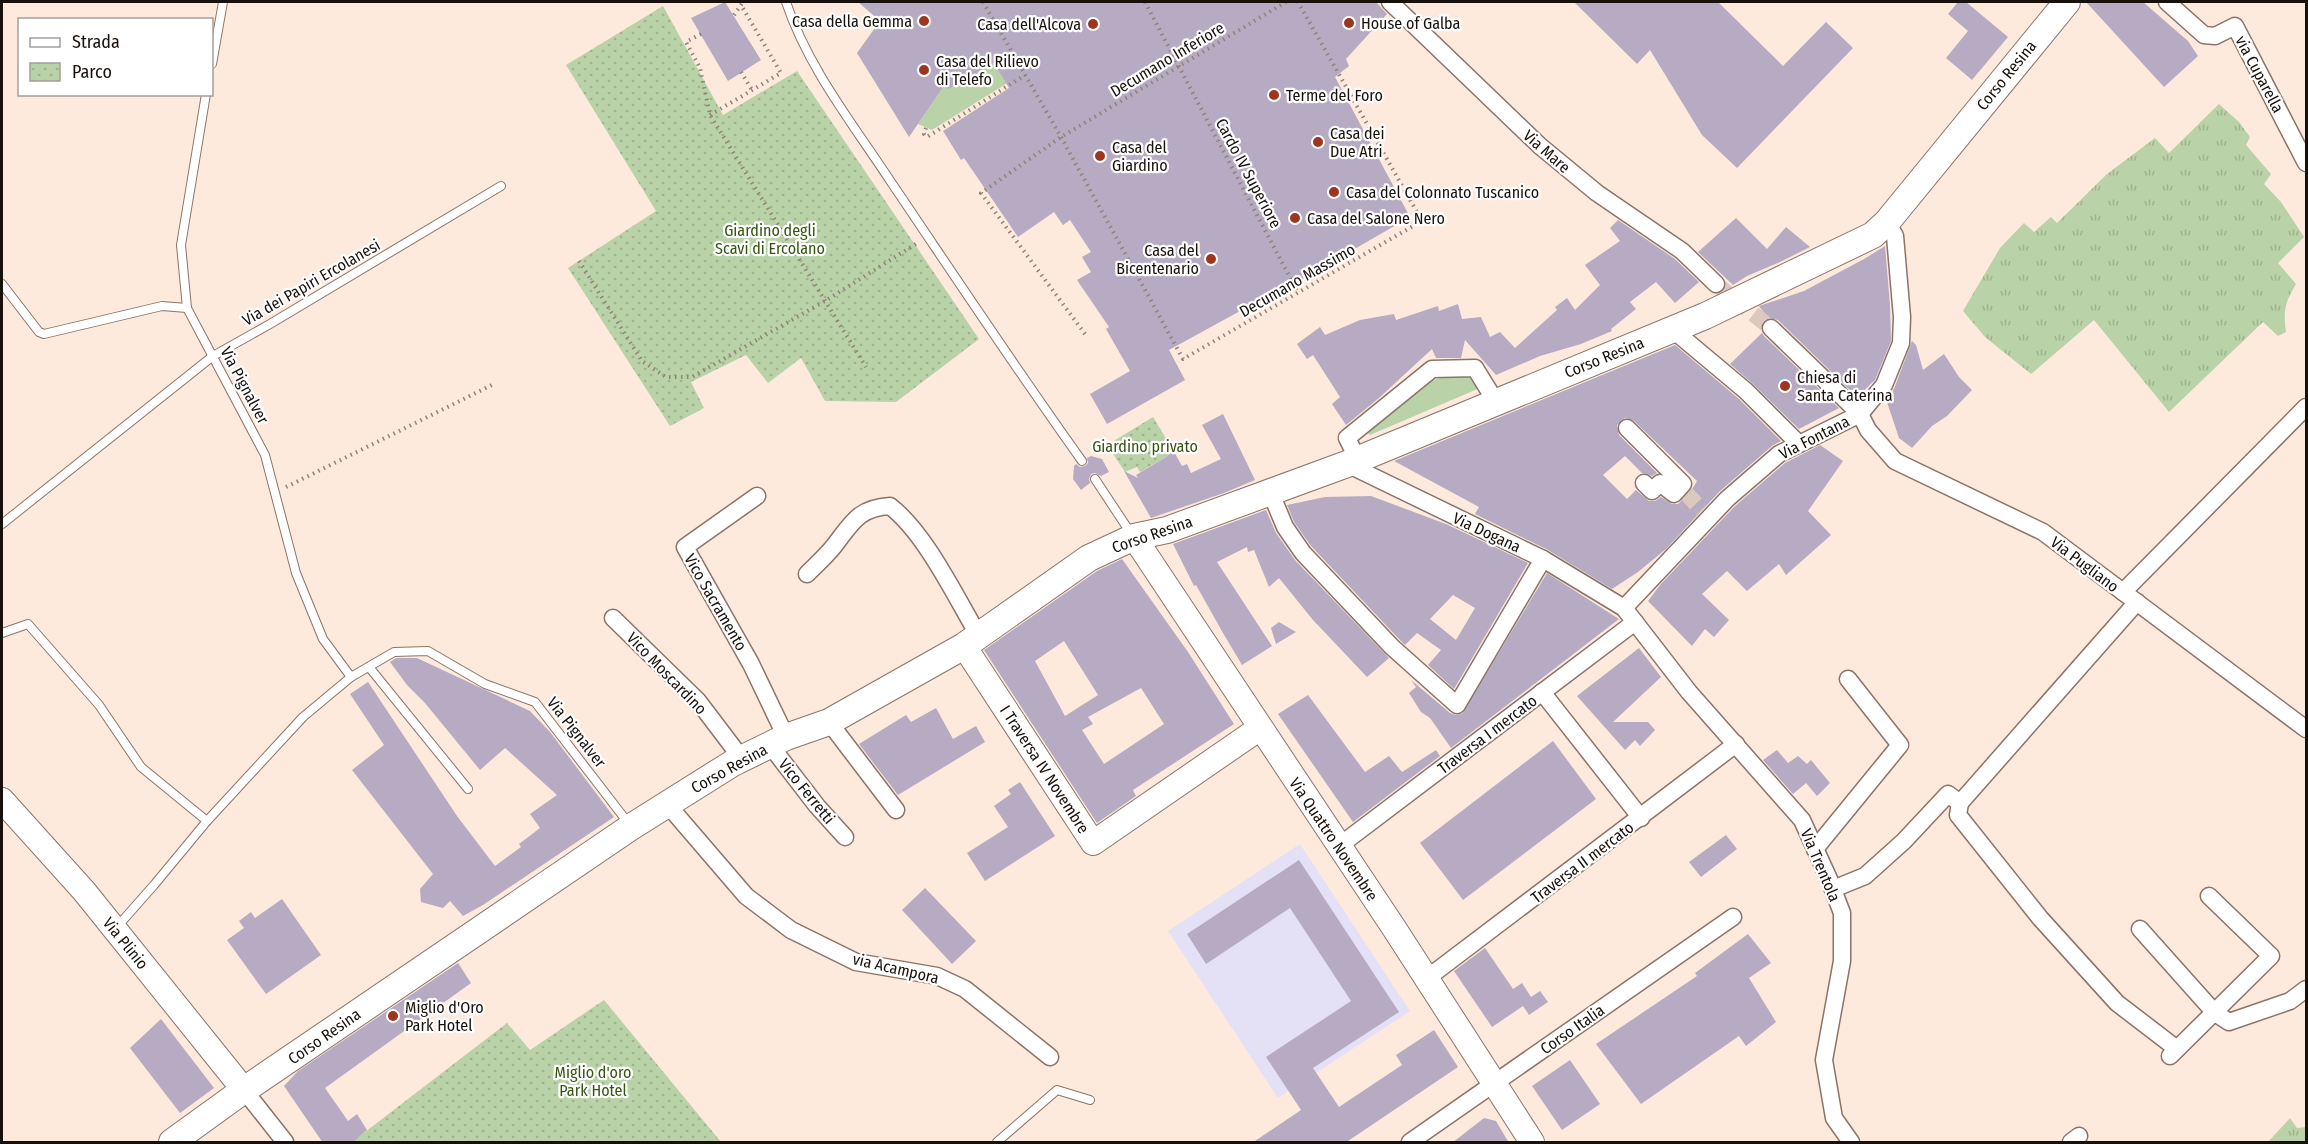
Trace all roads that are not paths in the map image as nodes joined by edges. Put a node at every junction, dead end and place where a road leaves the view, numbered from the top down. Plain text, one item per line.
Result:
1 (223, 2) edge
2 (786, 2) edge
3 (1390, 2) edge
4 (2067, 2) edge
5 (2167, 2) edge
6 (213, 58) edge
7 (206, 96) edge
8 (2307, 163) edge
9 (501, 186) dead end
10 (1887, 222) junction
11 (2, 284) edge
12 (1716, 284) tunnel mouth
13 (187, 308) junction
14 (1772, 328) tunnel mouth
15 (1672, 329) junction
16 (213, 356) junction
17 (1496, 402) junction
18 (2307, 407) edge
19 (1860, 414) junction
20 (1627, 428) dead end
21 (1799, 444) junction
22 (1082, 460) dead end
23 (1352, 462) junction
24 (1095, 479) dead end
25 (1644, 483) dead end
26 (1270, 491) junction
27 (757, 496) dead end
28 (2, 524) edge
29 (1134, 537) junction
30 (1543, 559) junction
31 (807, 574) dead end
32 (2130, 597) junction
33 (1624, 608) junction
34 (613, 618) dead end
35 (1635, 622) junction
36 (2, 633) edge
37 (971, 641) junction
38 (369, 667) junction
39 (351, 677) junction
40 (1848, 679) dead end
41 (1542, 692) junction
42 (829, 722) junction
43 (1260, 728) junction
44 (2307, 729) edge
45 (778, 741) junction
46 (1736, 744) junction
47 (742, 759) junction
48 (468, 789) dead end
49 (2, 800) edge
50 (1960, 802) junction
51 (667, 804) junction
52 (896, 810) dead end
53 (1641, 818) junction
54 (207, 820) junction
55 (631, 827) junction
56 (845, 837) dead end
57 (1339, 846) junction
58 (1815, 849) junction
59 (1833, 889) junction
60 (2209, 896) dead end
61 (1733, 917) dead end
62 (115, 929) junction
63 (2140, 929) dead end
64 (1426, 979) junction
65 (2307, 989) edge
66 (2215, 1013) junction
67 (1050, 1057) dead end
68 (1493, 1084) junction
69 (244, 1090) junction
70 (1090, 1100) dead end
71 (173, 1142) edge
72 (285, 1143) edge
73 (997, 1143) edge
74 (1410, 1143) edge
75 (1532, 1143) edge
76 (1851, 1143) edge

1 - 6 lane
2 - 22 lane
3 - 12 street, Via Mare
4 - 10 main road, Corso Resina
5 - 8 street, via Cuparella
7 - 13 lane, Via Pignalver
9 - 16 lane, Via dei Papiri Ercolanesi
10 - 15 main road, Corso Resina
10 - 19 street, Via Fontana
11 - 13 lane
13 - 16 lane, Via Pignalver
14 - 19 street, Via Pugliano
15 - 17 main road, Corso Resina
15 - 21 street
16 - 28 lane, Via dei Papiri Ercolanesi
16 - 39 lane, Via Pignalver
17 - 23 main road, Corso Resina
17 - 23 street
18 - 32 street
19 - 21 street, Via Fontana
19 - 32 street, Via Pugliano
20 - 25 street
21 - 33 street, Via Fontana
23 - 26 main road, Corso Resina
23 - 30 street, Via Dogana
24 - 29 lane
26 - 29 main road, Corso Resina
26 - 30 street
27 - 45 street, Vico Sacramento
29 - 37 main road, Corso Resina
29 - 43 street, Via Quattro Novembre
30 - 33 street, Via Dogana
31 - 37 street
32 - 44 street, Via Pugliano
32 - 50 street
33 - 35 street, Via Trentola
34 - 47 street, Vico Moscardino
35 - 41 street, Traversa I mercato
35 - 46 street, Via Trentola
36 - 54 lane
37 - 42 main road, Corso Resina
37 - 43 street, I Traversa IV Novembre
38 - 39 lane, Via Pignalver
38 - 48 lane
38 - 55 lane, Via Pignalver
39 - 54 lane, Via Pignalver
40 - 58 street
41 - 53 street
41 - 57 street, Traversa I mercato
42 - 45 main road, Corso Resina
42 - 52 street
43 - 57 street, Via Quattro Novembre
45 - 47 main road, Corso Resina
45 - 56 street, Vico Ferretti
46 - 53 street, Traversa II mercato
46 - 58 street, Via Trentola
47 - 51 main road, Corso Resina
49 - 62 street, Via Plinio
50 - 59 street
50 - 66 street
51 - 55 main road, Corso Resina
51 - 67 street, via Acampora
53 - 64 street, Traversa II mercato
54 - 62 lane, Via Pignalver
55 - 69 main road, Corso Resina
57 - 64 street, Via Quattro Novembre
58 - 59 street, Via Trentola
59 - 76 street, Via Trentola
60 - 66 street
61 - 68 street, Corso Italia
62 - 69 street, Via Plinio
63 - 66 street
64 - 68 street, Via Quattro Novembre
65 - 66 street
68 - 74 street, Corso Italia
68 - 75 street, Via Quattro Novembre
69 - 71 main road, Corso Resina
69 - 72 street
70 - 73 lane

